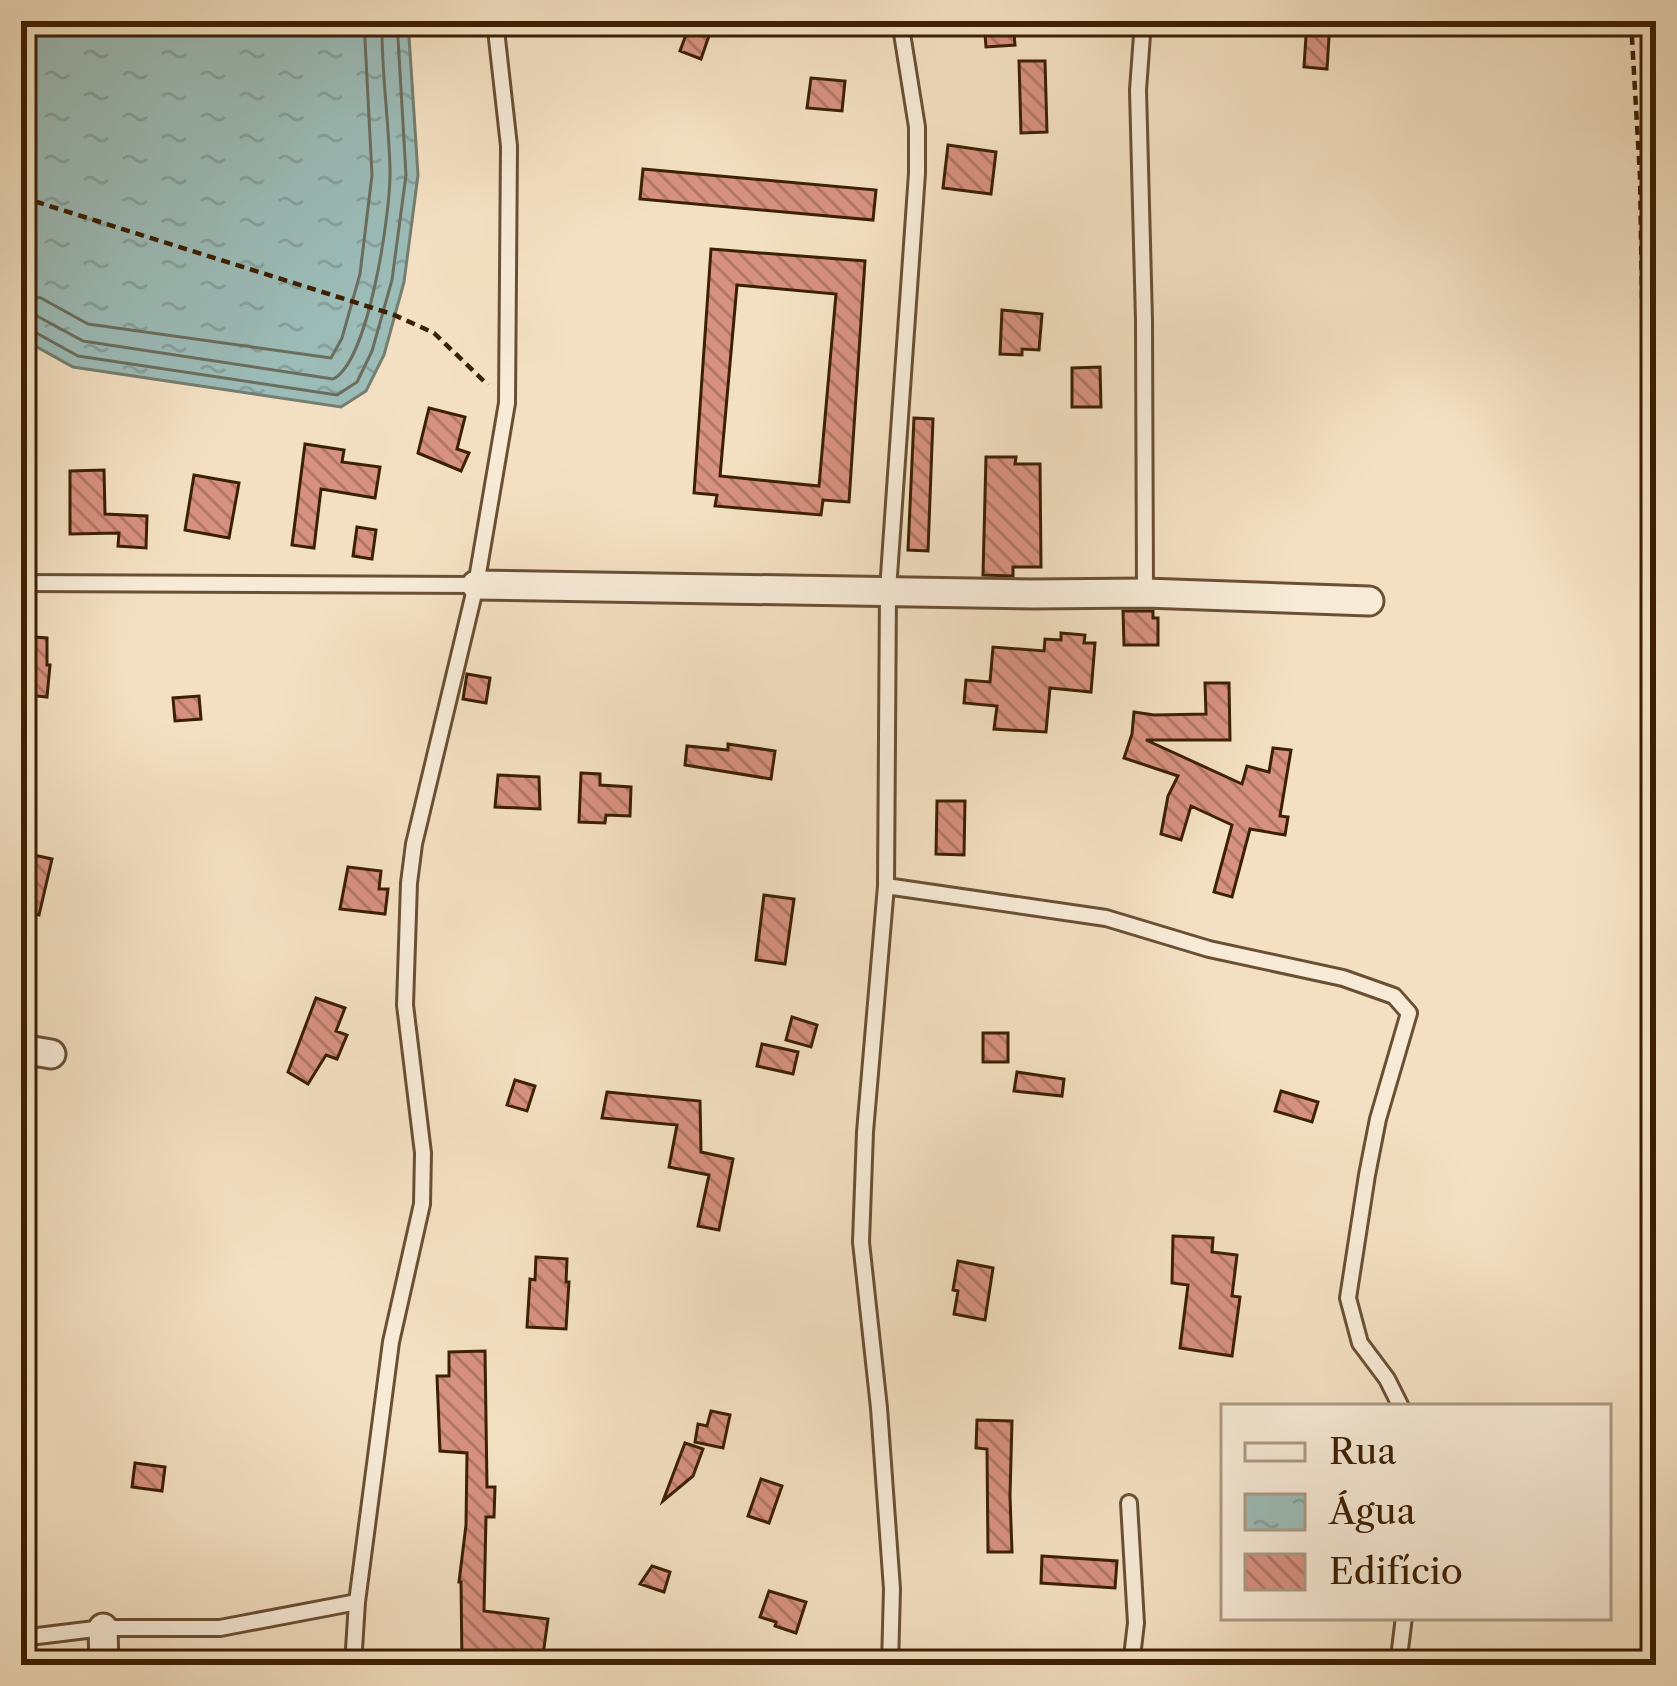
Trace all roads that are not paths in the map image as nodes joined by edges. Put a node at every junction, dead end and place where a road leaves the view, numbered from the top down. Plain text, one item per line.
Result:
1 (495, 21) edge
2 (901, 21) edge
3 (1143, 21) edge
4 (21, 584) edge
5 (476, 585) junction
6 (888, 590) junction
7 (1145, 593) junction
8 (1369, 601) dead end
9 (886, 886) junction
10 (21, 1049) edge
11 (52, 1054) dead end
12 (1400, 1404) edge
13 (1129, 1503) dead end
14 (357, 1602) junction
15 (1404, 1620) edge
16 (103, 1628) junction
17 (21, 1638) edge
18 (104, 1665) edge
19 (353, 1665) edge
20 (890, 1665) edge
21 (1131, 1665) edge
22 (1398, 1665) edge

1 - 5 lane
2 - 6 lane
3 - 7 lane
4 - 5 lane
5 - 6 street
5 - 14 lane
6 - 7 street
6 - 9 lane
7 - 8 street
9 - 12 lane
9 - 20 lane
10 - 11 street
13 - 21 lane
14 - 16 lane
14 - 19 lane
15 - 22 lane
16 - 17 lane
16 - 18 street

